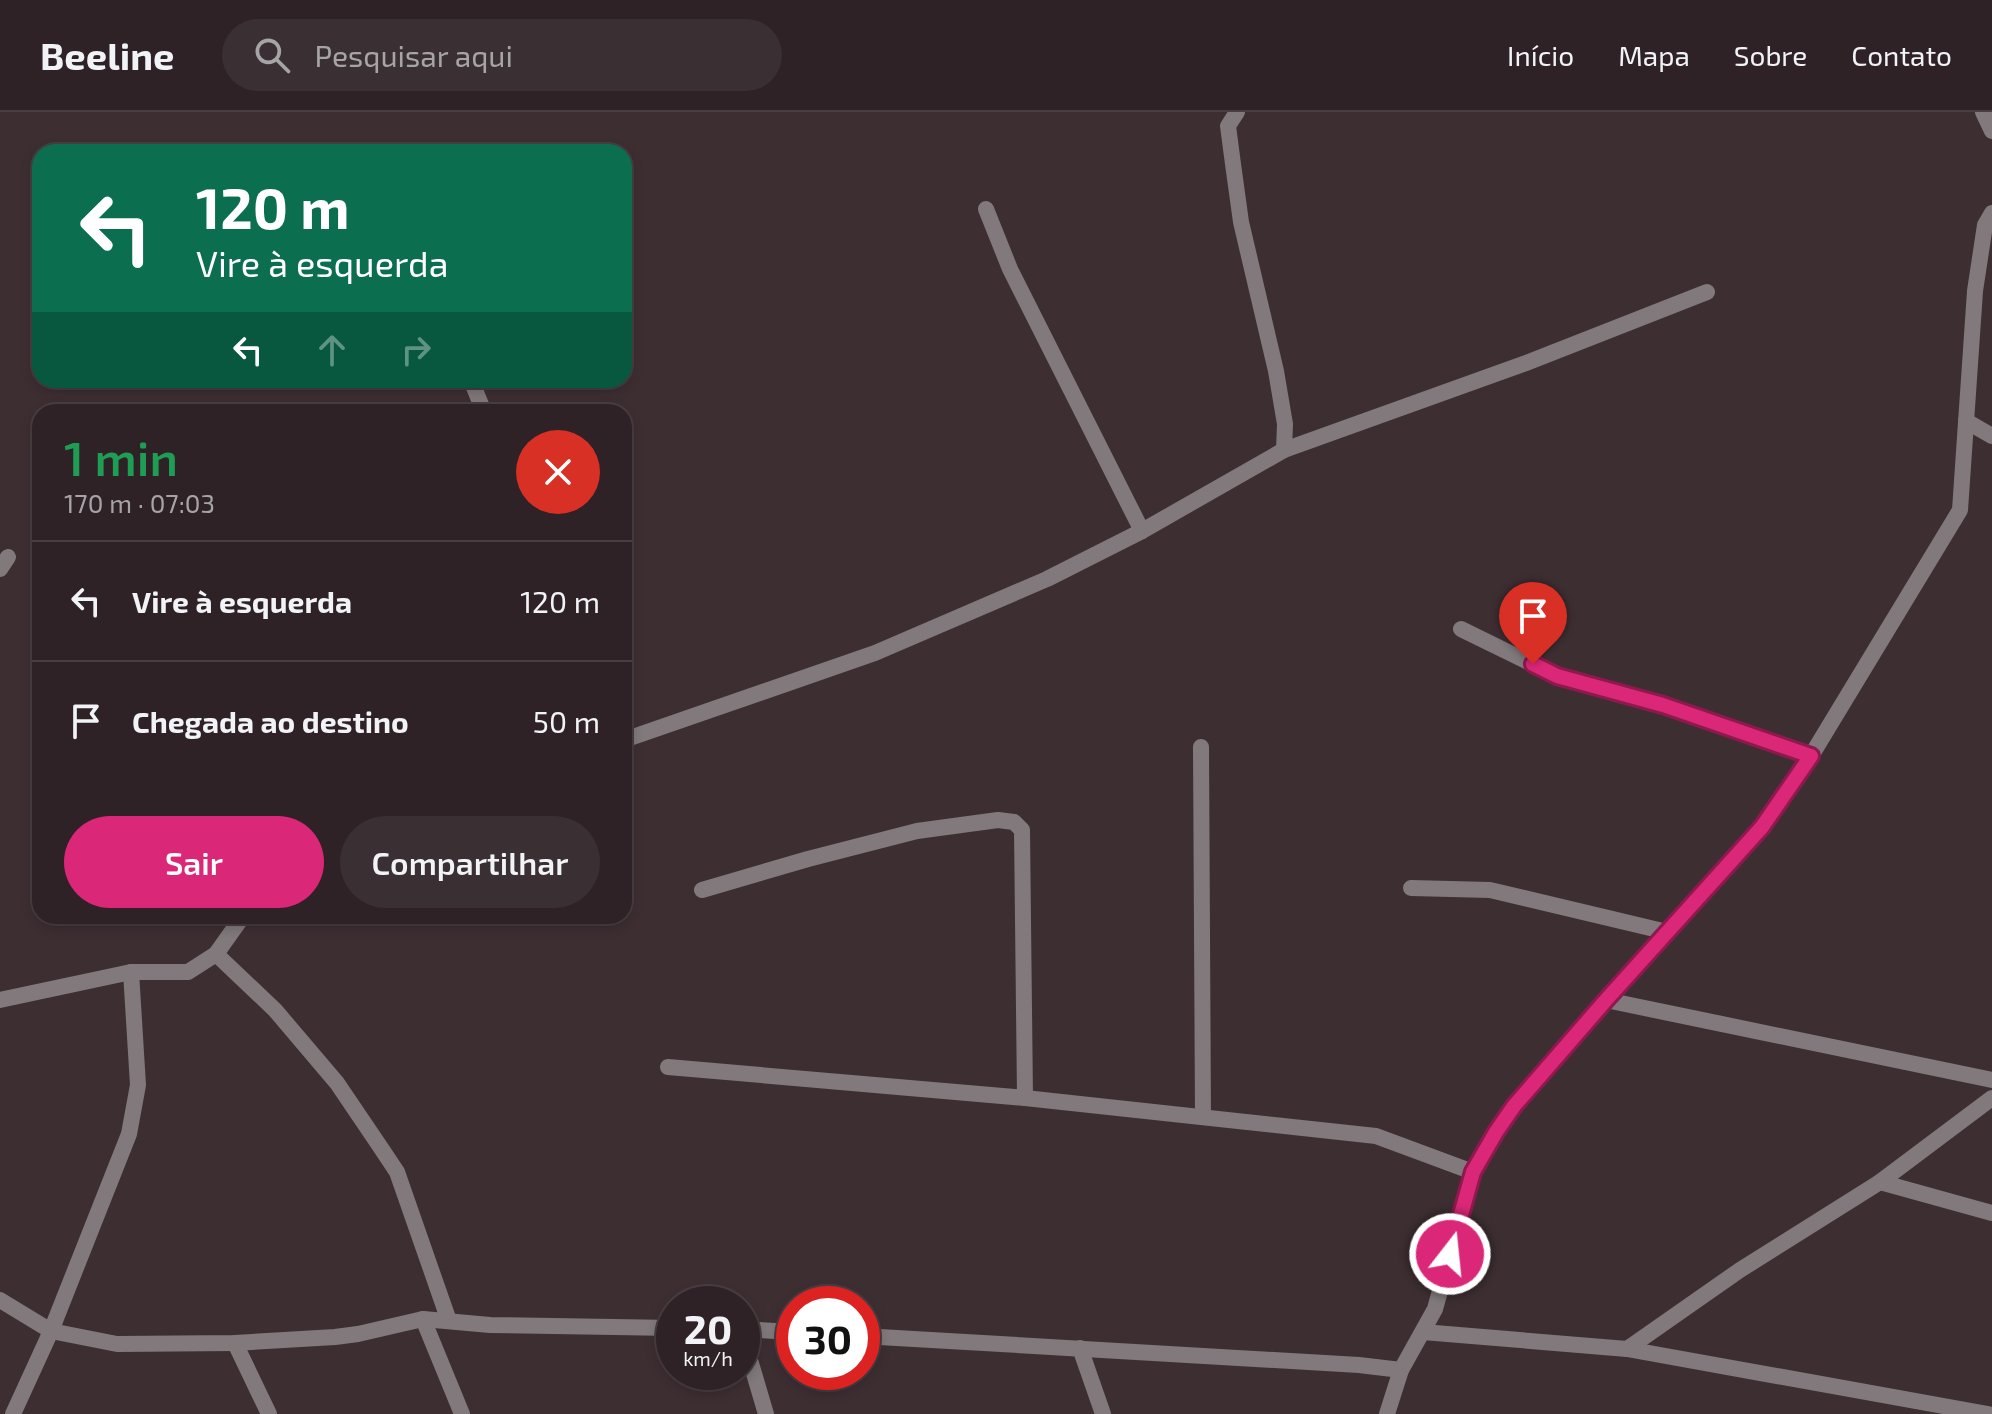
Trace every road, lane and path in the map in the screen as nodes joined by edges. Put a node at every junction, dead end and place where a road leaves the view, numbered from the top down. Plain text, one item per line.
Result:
1 (1237, 112) edge
2 (1983, 112) edge
3 (1992, 131) edge
4 (986, 209) dead end
5 (1992, 213) edge
6 (1707, 292) dead end
7 (1966, 421) junction
8 (1992, 436) edge
9 (1284, 450) junction
10 (1142, 531) junction
11 (1461, 629) dead end
12 (632, 737) edge
13 (1201, 747) dead end
14 (1811, 756) junction
15 (1411, 888) dead end
16 (702, 890) dead end
17 (237, 924) edge
18 (1667, 932) junction
19 (216, 954) junction
20 (131, 972) junction
21 (0, 1000) edge
22 (1606, 1000) junction
23 (668, 1067) dead end
24 (1992, 1080) edge
25 (1025, 1098) junction
26 (1992, 1098) edge
27 (1203, 1117) junction
28 (1473, 1172) junction
29 (1880, 1182) junction
30 (1992, 1213) edge
31 (0, 1300) edge
32 (423, 1319) junction
33 (449, 1321) junction
34 (656, 1328) edge
35 (51, 1331) junction
36 (1423, 1332) junction
37 (880, 1337) edge
38 (235, 1343) junction
39 (1080, 1348) junction
40 (1627, 1349) junction
41 (1401, 1370) junction
42 (759, 1390) edge
43 (13, 1414) edge
44 (269, 1414) edge
45 (462, 1414) edge
46 (766, 1414) edge
47 (1103, 1414) edge
48 (1387, 1414) edge
49 (1988, 1414) edge

1 - 9 street
2 - 3 street
4 - 10 street
5 - 7 street
6 - 9 street
7 - 8 street
7 - 14 street
9 - 10 street
10 - 12 street
11 - 14 street
13 - 27 street
14 - 18 street
15 - 18 street
16 - 25 street
17 - 19 street
18 - 22 street
19 - 20 street
19 - 33 street
20 - 21 street
20 - 35 street
22 - 24 street
22 - 28 street
23 - 25 street
25 - 27 street
26 - 29 street
27 - 28 street
28 - 36 street
29 - 30 street
29 - 40 street
31 - 35 street
32 - 33 street
32 - 38 street
32 - 45 street
33 - 34 street
35 - 38 street
35 - 43 street
36 - 40 street
36 - 41 street
37 - 39 street
38 - 44 street
39 - 41 street
39 - 47 street
40 - 49 street
41 - 48 street
42 - 46 street

